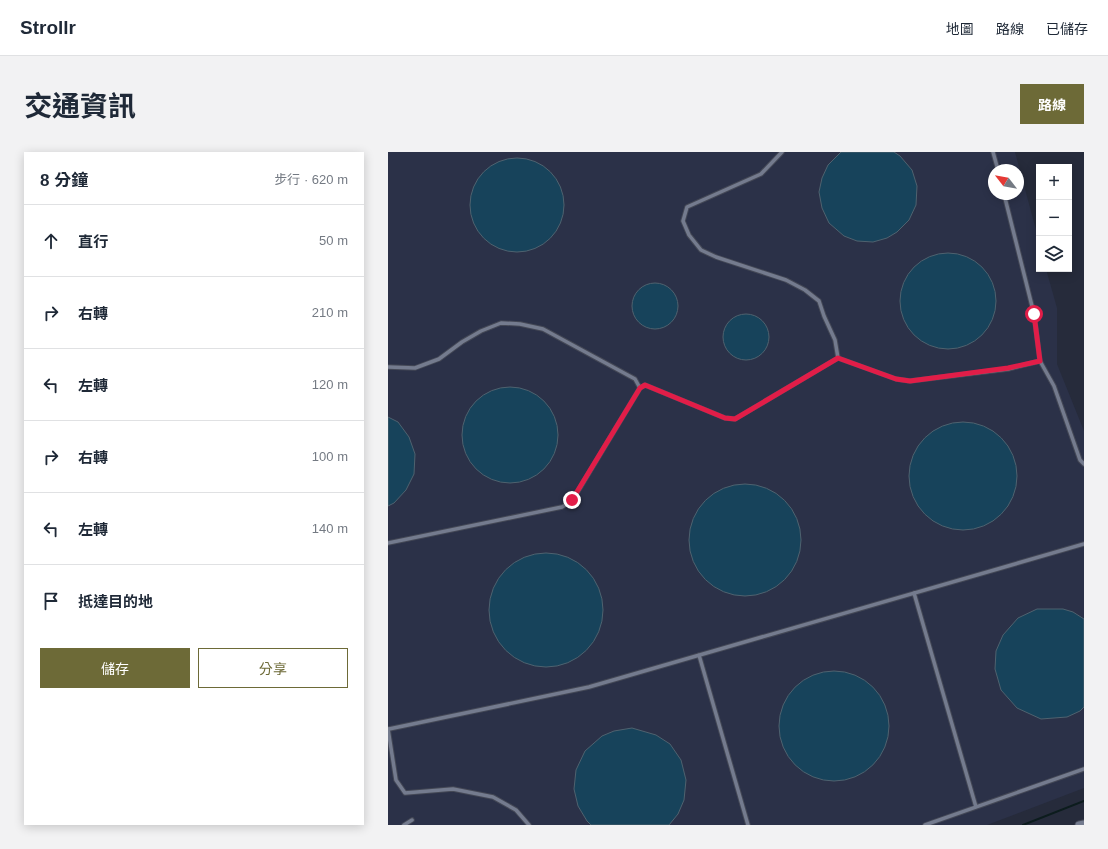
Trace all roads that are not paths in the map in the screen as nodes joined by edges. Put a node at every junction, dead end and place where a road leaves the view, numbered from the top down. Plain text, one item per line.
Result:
1 (782, 152) edge
2 (993, 152) edge
3 (996, 164) edge
4 (1006, 200) edge
5 (838, 358) junction
6 (1040, 361) junction
7 (388, 367) edge
8 (640, 388) junction
9 (1084, 464) edge
10 (388, 543) edge
11 (1084, 544) edge
12 (914, 593) junction
13 (699, 655) junction
14 (388, 729) edge
15 (1084, 769) edge
16 (976, 807) junction
17 (412, 820) dead end
18 (1084, 824) edge
19 (404, 825) edge
20 (529, 825) edge
21 (748, 825) edge
22 (925, 825) edge
23 (1079, 825) edge

1 - 5 lane
2 - 3 lane
4 - 6 lane
5 - 6 lane
5 - 8 lane
6 - 9 lane
7 - 8 lane
8 - 10 lane
11 - 12 lane
12 - 13 lane
12 - 16 lane
13 - 14 lane
13 - 21 lane
14 - 20 lane
15 - 16 lane
16 - 22 lane
17 - 19 lane
18 - 23 street

